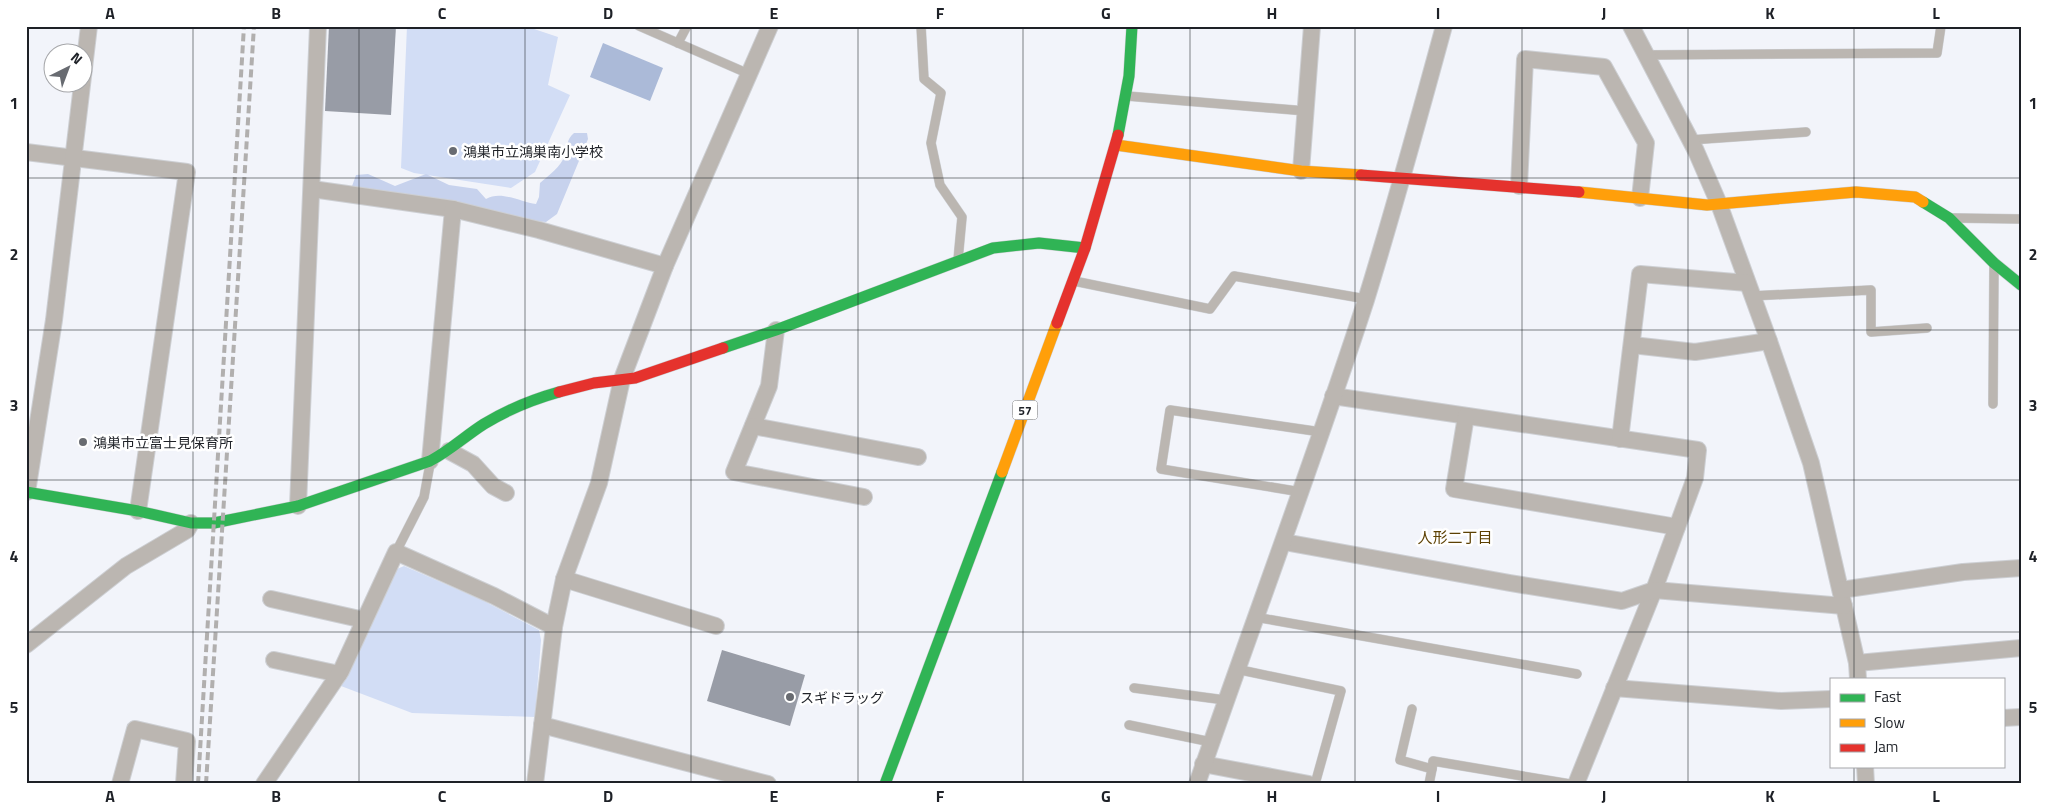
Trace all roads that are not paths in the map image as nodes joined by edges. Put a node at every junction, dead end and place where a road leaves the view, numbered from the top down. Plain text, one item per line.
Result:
1 (89, 26) edge
2 (318, 26) edge
3 (639, 26) edge
4 (687, 26) edge
5 (770, 26) edge
6 (921, 26) edge
7 (1132, 26) edge
8 (1312, 26) edge
9 (1444, 26) edge
10 (1631, 26) edge
11 (1941, 26) edge
12 (678, 43) junction
13 (1646, 55) junction
14 (749, 74) junction
15 (1126, 96) junction
16 (1306, 111) junction
17 (1806, 132) dead end
18 (1690, 140) junction
19 (1116, 146) junction
20 (26, 152) edge
21 (74, 158) junction
22 (1301, 170) junction
23 (1402, 178) junction
24 (1519, 186) junction
25 (312, 189) junction
26 (1640, 198) junction
27 (1719, 204) junction
28 (453, 209) junction
29 (1949, 218) junction
30 (2021, 219) edge
31 (1085, 248) junction
32 (958, 261) junction
33 (1994, 263) junction
34 (665, 266) junction
35 (1073, 281) junction
36 (2021, 285) edge
37 (1749, 290) junction
38 (1366, 299) junction
39 (1927, 328) dead end
40 (776, 330) junction
41 (1769, 341) junction
42 (1632, 345) junction
43 (622, 379) junction
44 (1333, 396) junction
45 (1993, 404) dead end
46 (1466, 416) junction
47 (753, 426) junction
48 (1321, 432) junction
49 (1620, 439) junction
50 (449, 451) junction
51 (918, 457) dead end
52 (430, 461) junction
53 (26, 492) edge
54 (1301, 492) junction
55 (506, 493) dead end
56 (864, 497) dead end
57 (298, 506) junction
58 (138, 511) junction
59 (191, 523) junction
60 (1677, 527) junction
61 (1284, 542) junction
62 (396, 552) junction
63 (2021, 568) edge
64 (564, 579) junction
65 (1654, 590) junction
66 (1842, 598) junction
67 (271, 599) dead end
68 (1255, 617) junction
69 (364, 620) junction
70 (716, 626) dead end
71 (554, 627) junction
72 (26, 645) edge
73 (2021, 648) edge
74 (274, 660) dead end
75 (1236, 669) junction
76 (1858, 671) edge
77 (339, 674) junction
78 (1577, 674) dead end
79 (1134, 688) dead end
80 (1614, 688) junction
81 (1225, 700) junction
82 (1830, 700) edge
83 (1412, 709) dead end
84 (2021, 717) edge
85 (2004, 718) edge
86 (542, 725) junction
87 (1129, 725) dead end
88 (1211, 742) junction
89 (1203, 764) junction
90 (1865, 768) edge
91 (1432, 769) junction
92 (120, 784) edge
93 (184, 784) edge
94 (264, 784) edge
95 (535, 784) edge
96 (768, 784) edge
97 (885, 784) edge
98 (1196, 784) edge
99 (1309, 784) edge
100 (1315, 784) edge
101 (1429, 784) edge
102 (1570, 784) edge
103 (1576, 784) edge
104 (1866, 784) edge

1 - 21 street
2 - 25 street
3 - 12 lane
4 - 12 lane
5 - 14 street
6 - 32 lane
7 - 15 street, 57
8 - 16 street
9 - 23 street
10 - 13 street
11 - 13 lane
12 - 14 lane
13 - 18 street
14 - 34 street
15 - 16 lane
15 - 19 street, 57
16 - 22 street
17 - 18 lane
18 - 27 street
19 - 22 street
19 - 31 street, 57
20 - 21 street
21 - 53 street
21 - 58 street
22 - 23 street
23 - 24 street
23 - 38 street
24 - 26 street
24 - 26 street
25 - 28 street
25 - 57 street
26 - 27 street
27 - 29 street
27 - 37 street
28 - 34 street
28 - 52 street
29 - 30 lane
29 - 33 street
31 - 32 street
31 - 35 street, 57
32 - 40 street
33 - 36 street
33 - 45 lane
34 - 43 street
35 - 38 lane
35 - 97 street, 57
37 - 39 lane
37 - 41 street
37 - 42 street
38 - 44 street
40 - 43 street
40 - 47 street
41 - 42 street
41 - 66 street
42 - 49 street
43 - 50 street
43 - 64 street
44 - 46 street
44 - 48 street
46 - 49 street
46 - 60 street
47 - 51 street
47 - 56 street
48 - 54 street
48 - 54 lane
49 - 60 street
50 - 52 street
50 - 55 street
52 - 57 street
52 - 62 lane
53 - 58 street
54 - 61 street
57 - 59 street
58 - 59 street
59 - 72 street
60 - 65 street
61 - 65 street
61 - 68 street
62 - 69 street
62 - 71 street
63 - 66 street
64 - 70 street
64 - 71 street
65 - 66 street
65 - 80 street
66 - 76 street
67 - 69 street
68 - 75 street
68 - 78 lane
69 - 77 street
71 - 86 street
73 - 76 street
74 - 77 street
75 - 81 street
75 - 100 lane
77 - 94 street
79 - 81 lane
80 - 82 street
80 - 103 street
81 - 88 street
83 - 91 lane
84 - 85 street
86 - 95 street
86 - 96 street
87 - 88 lane
88 - 89 street
89 - 98 street
89 - 99 street
90 - 104 street
91 - 101 lane
91 - 102 lane
92 - 93 street

